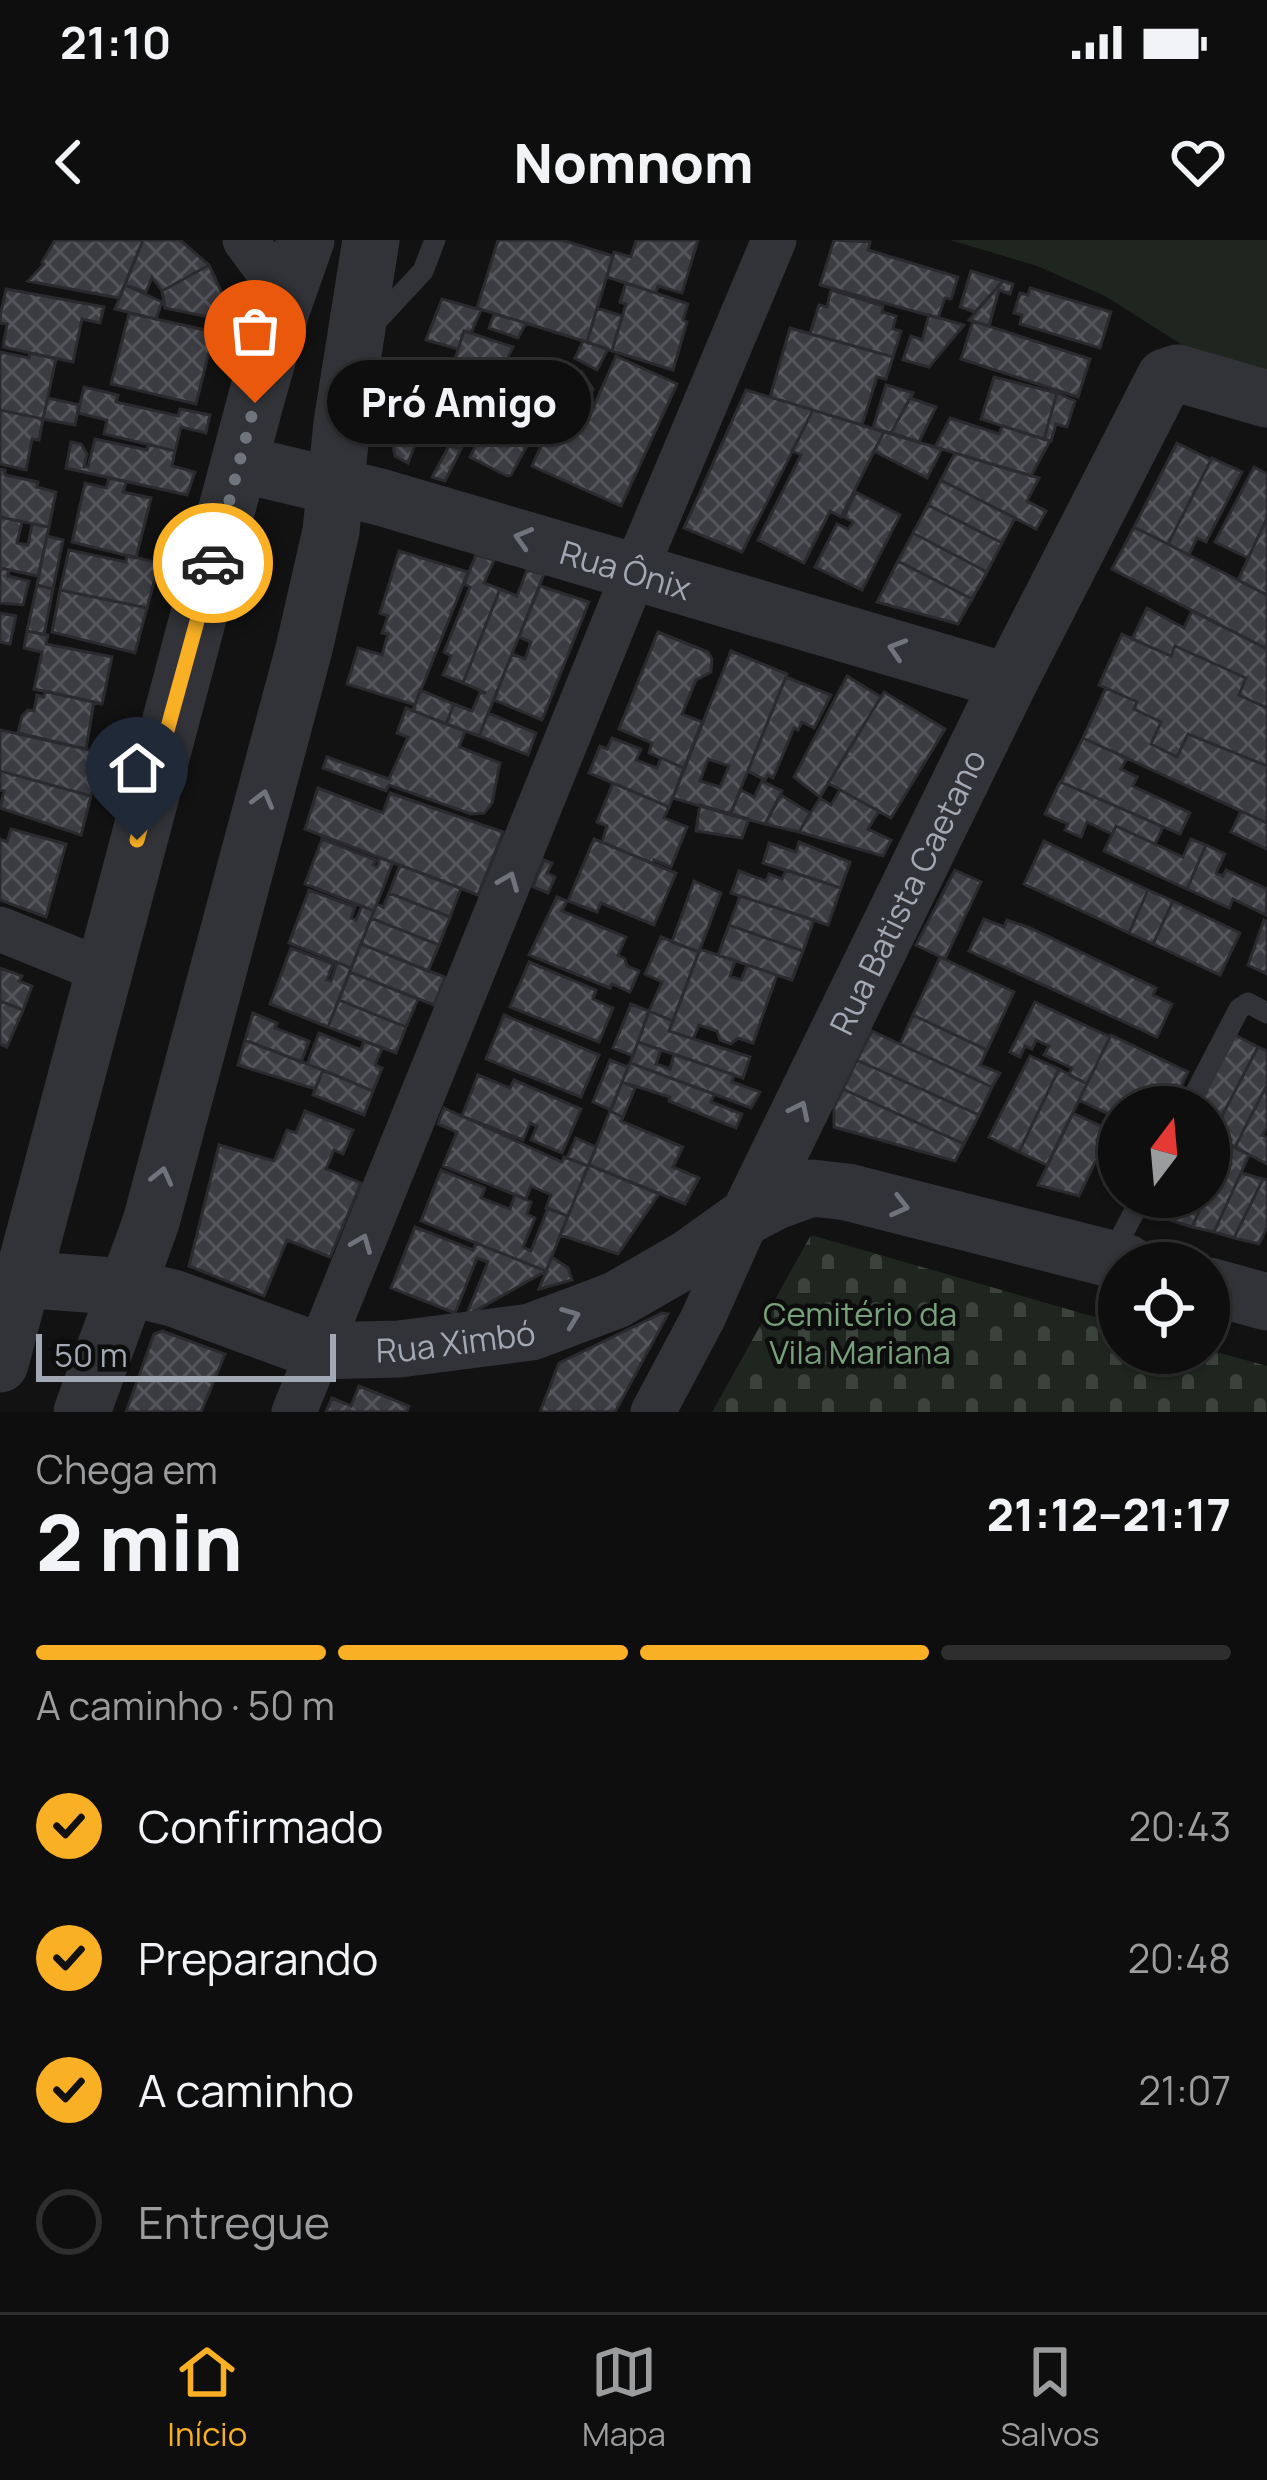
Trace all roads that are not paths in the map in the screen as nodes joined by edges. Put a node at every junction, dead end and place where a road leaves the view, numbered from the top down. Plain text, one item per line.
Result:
1 (245, 240) edge
2 (306, 240) edge
3 (371, 240) edge
4 (435, 240) edge
5 (773, 240) edge
6 (281, 308) junction
7 (352, 345) junction
8 (1267, 399) edge
9 (241, 464) junction
10 (338, 486) junction
11 (635, 571) junction
12 (1010, 682) junction
13 (0, 929) edge
14 (103, 971) junction
15 (1267, 1013) edge
16 (1199, 1086) edge
17 (749, 1215) junction
18 (1098, 1256) edge
19 (10, 1279) edge
20 (126, 1287) junction
21 (1230, 1292) edge
22 (1267, 1302) edge
23 (318, 1351) junction
24 (0, 1364) edge
25 (82, 1412) edge
26 (294, 1412) edge
27 (653, 1412) edge

1 - 6 street
2 - 6 street
3 - 7 street
4 - 7 lane
5 - 11 street
6 - 9 street
7 - 10 street
8 - 12 street, Rua Batista Caetano
9 - 10 street, Rua Ônix
9 - 14 street
11 -> 10 street, Rua Ônix
20 -> 10 street
12 -> 11 street, Rua Ônix
23 -> 11 street
17 -> 12 street, Rua Batista Caetano
13 - 14 street
14 - 19 street
15 - 16 lane
17 -> 18 street, Rua Ximbó
23 -> 17 street, Rua Ximbó
17 - 27 street, Rua Batista Caetano
19 - 20 street, Rua Ximbó
19 - 24 street
20 - 23 street, Rua Ximbó
20 - 25 street
21 - 22 street
23 - 26 street

